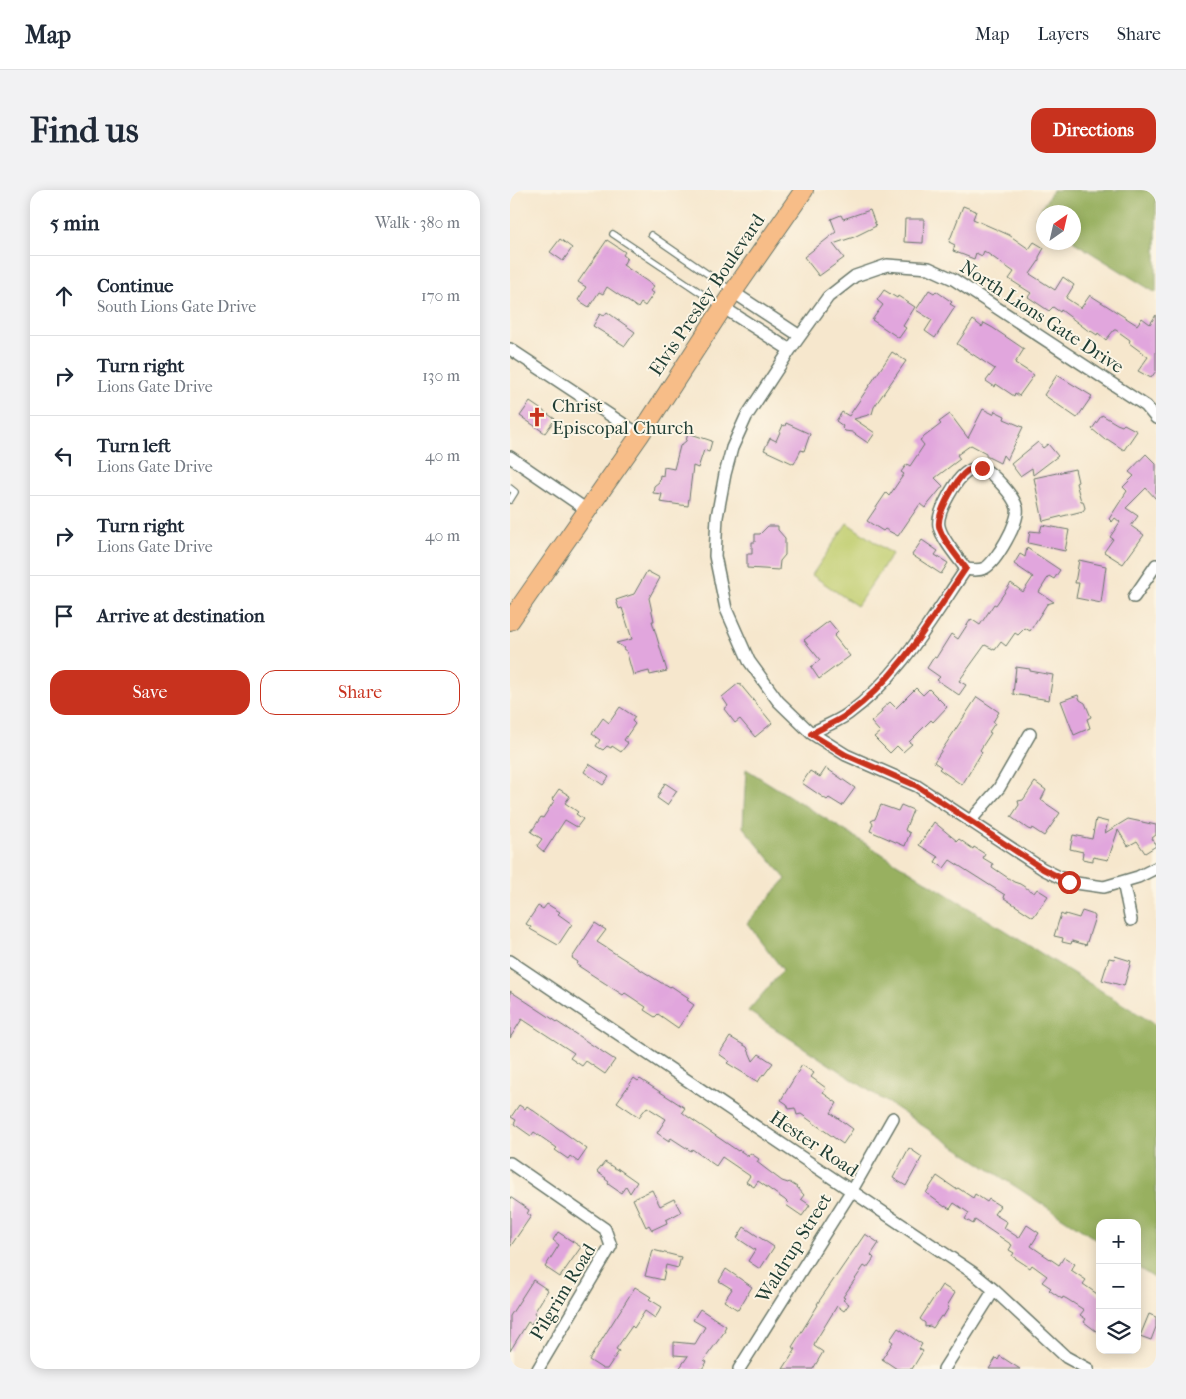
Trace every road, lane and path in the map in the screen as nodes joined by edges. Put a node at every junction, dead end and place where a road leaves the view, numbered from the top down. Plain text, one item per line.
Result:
1 (804, 190) edge
2 (613, 234) dead end
3 (651, 235) dead end
4 (733, 292) junction
5 (724, 308) junction
6 (800, 336) junction
7 (510, 349) edge
8 (790, 350) junction
9 (1156, 418) edge
10 (640, 435) junction
11 (510, 457) edge
12 (513, 490) edge
13 (510, 500) edge
14 (587, 510) junction
15 (1156, 565) edge
16 (966, 568) junction
17 (1134, 597) dead end
18 (510, 621) edge
19 (811, 734) junction
20 (1030, 734) dead end
21 (971, 820) junction
22 (1156, 868) edge
23 (1122, 882) junction
24 (1131, 920) dead end
25 (510, 961) edge
26 (893, 1118) dead end
27 (510, 1163) edge
28 (852, 1190) junction
29 (994, 1290) junction
30 (538, 1369) edge
31 (739, 1369) edge
32 (944, 1369) edge
33 (1088, 1369) edge

1 - 4 main road, Elvis Presley Boulevard
2 - 5 lane
3 - 4 lane
4 - 5 main road, Elvis Presley Boulevard
4 - 6 street
5 - 8 street
5 - 10 main road, Elvis Presley Boulevard
6 - 8 street
6 - 9 street, North Lions Gate Drive
7 - 10 street
8 - 19 street
10 - 14 main road, Elvis Presley Boulevard
11 - 14 street
12 - 13 lane
14 - 18 main road, Elvis Presley Boulevard
15 - 17 street
16 - 16 street
16 - 19 street
19 - 21 street
20 - 21 street
21 - 23 street
22 - 23 street
23 - 24 street
25 - 28 street, Hester Road
26 - 28 street, Waldrup Street
27 - 30 street, Pilgrim Road
28 - 29 street, Hester Road
28 - 31 street, Waldrup Street
29 - 32 street
29 - 33 street, Hester Road

